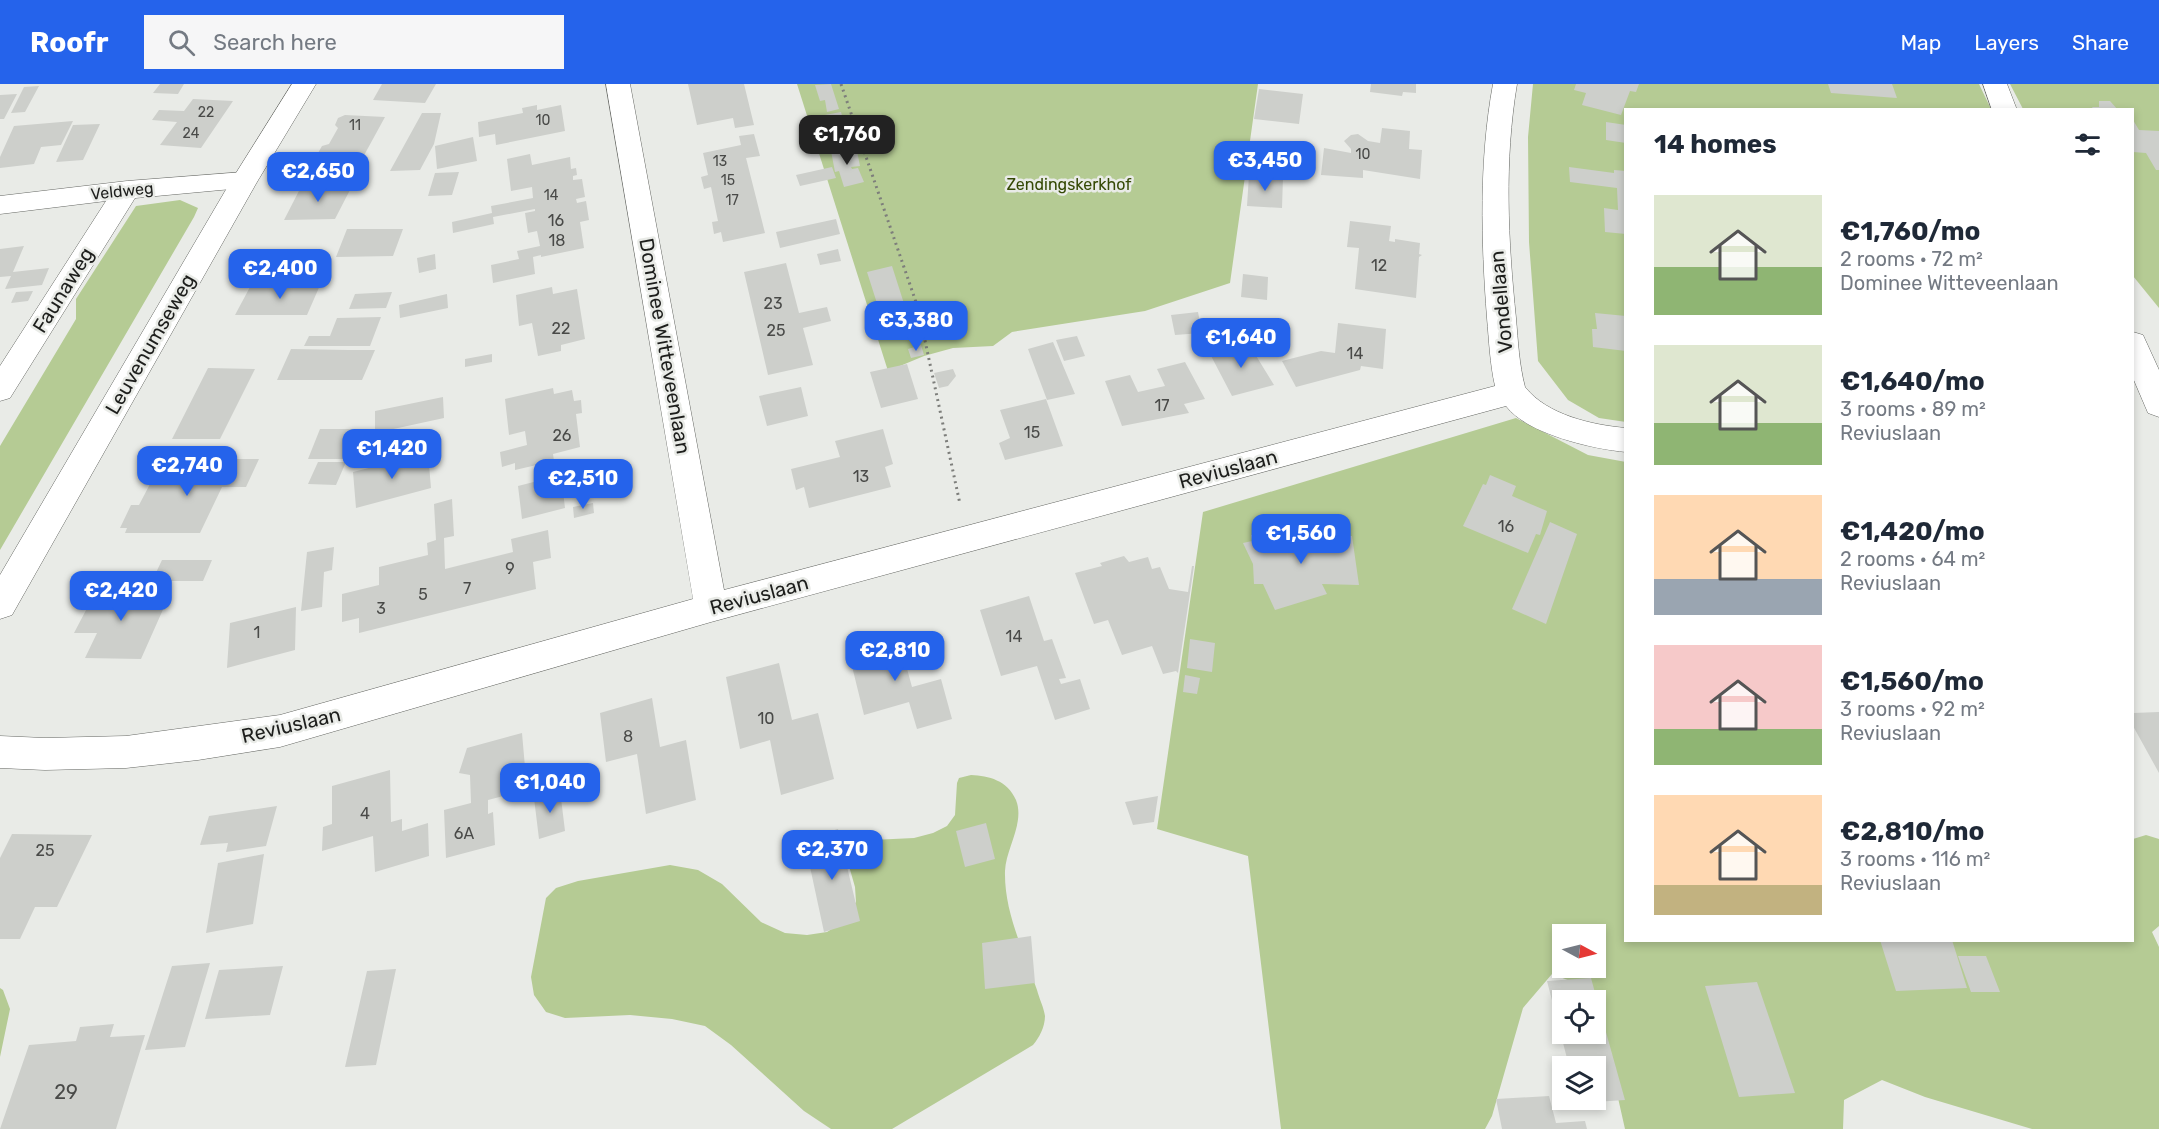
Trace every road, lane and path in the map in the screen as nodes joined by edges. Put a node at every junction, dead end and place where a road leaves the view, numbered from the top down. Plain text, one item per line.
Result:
1 (304, 84) edge
2 (618, 84) edge
3 (841, 84) edge
4 (1506, 84) edge
5 (1995, 84) edge
6 (2004, 108) edge
7 (244, 181) junction
8 (127, 190) junction
9 (0, 205) edge
10 (2134, 345) edge
11 (2146, 375) edge
12 (0, 390) edge
13 (1512, 393) junction
14 (2159, 405) edge
15 (1624, 440) edge
16 (968, 539) junction
17 (0, 605) edge
18 (711, 608) junction
19 (0, 752) edge

1 - 7 street, Leuvenumseweg
2 - 18 street, Dominee Witteveenlaan
3 - 16 path
4 - 13 street, Vondellaan
5 - 6 street
7 - 8 street, Veldweg
7 - 17 street, Leuvenumseweg
8 - 9 street, Veldweg
8 - 12 street, Faunaweg
10 - 11 street
11 - 14 street
13 - 15 street
13 - 16 street, Reviuslaan
16 - 18 street, Reviuslaan
18 - 19 street, Reviuslaan

